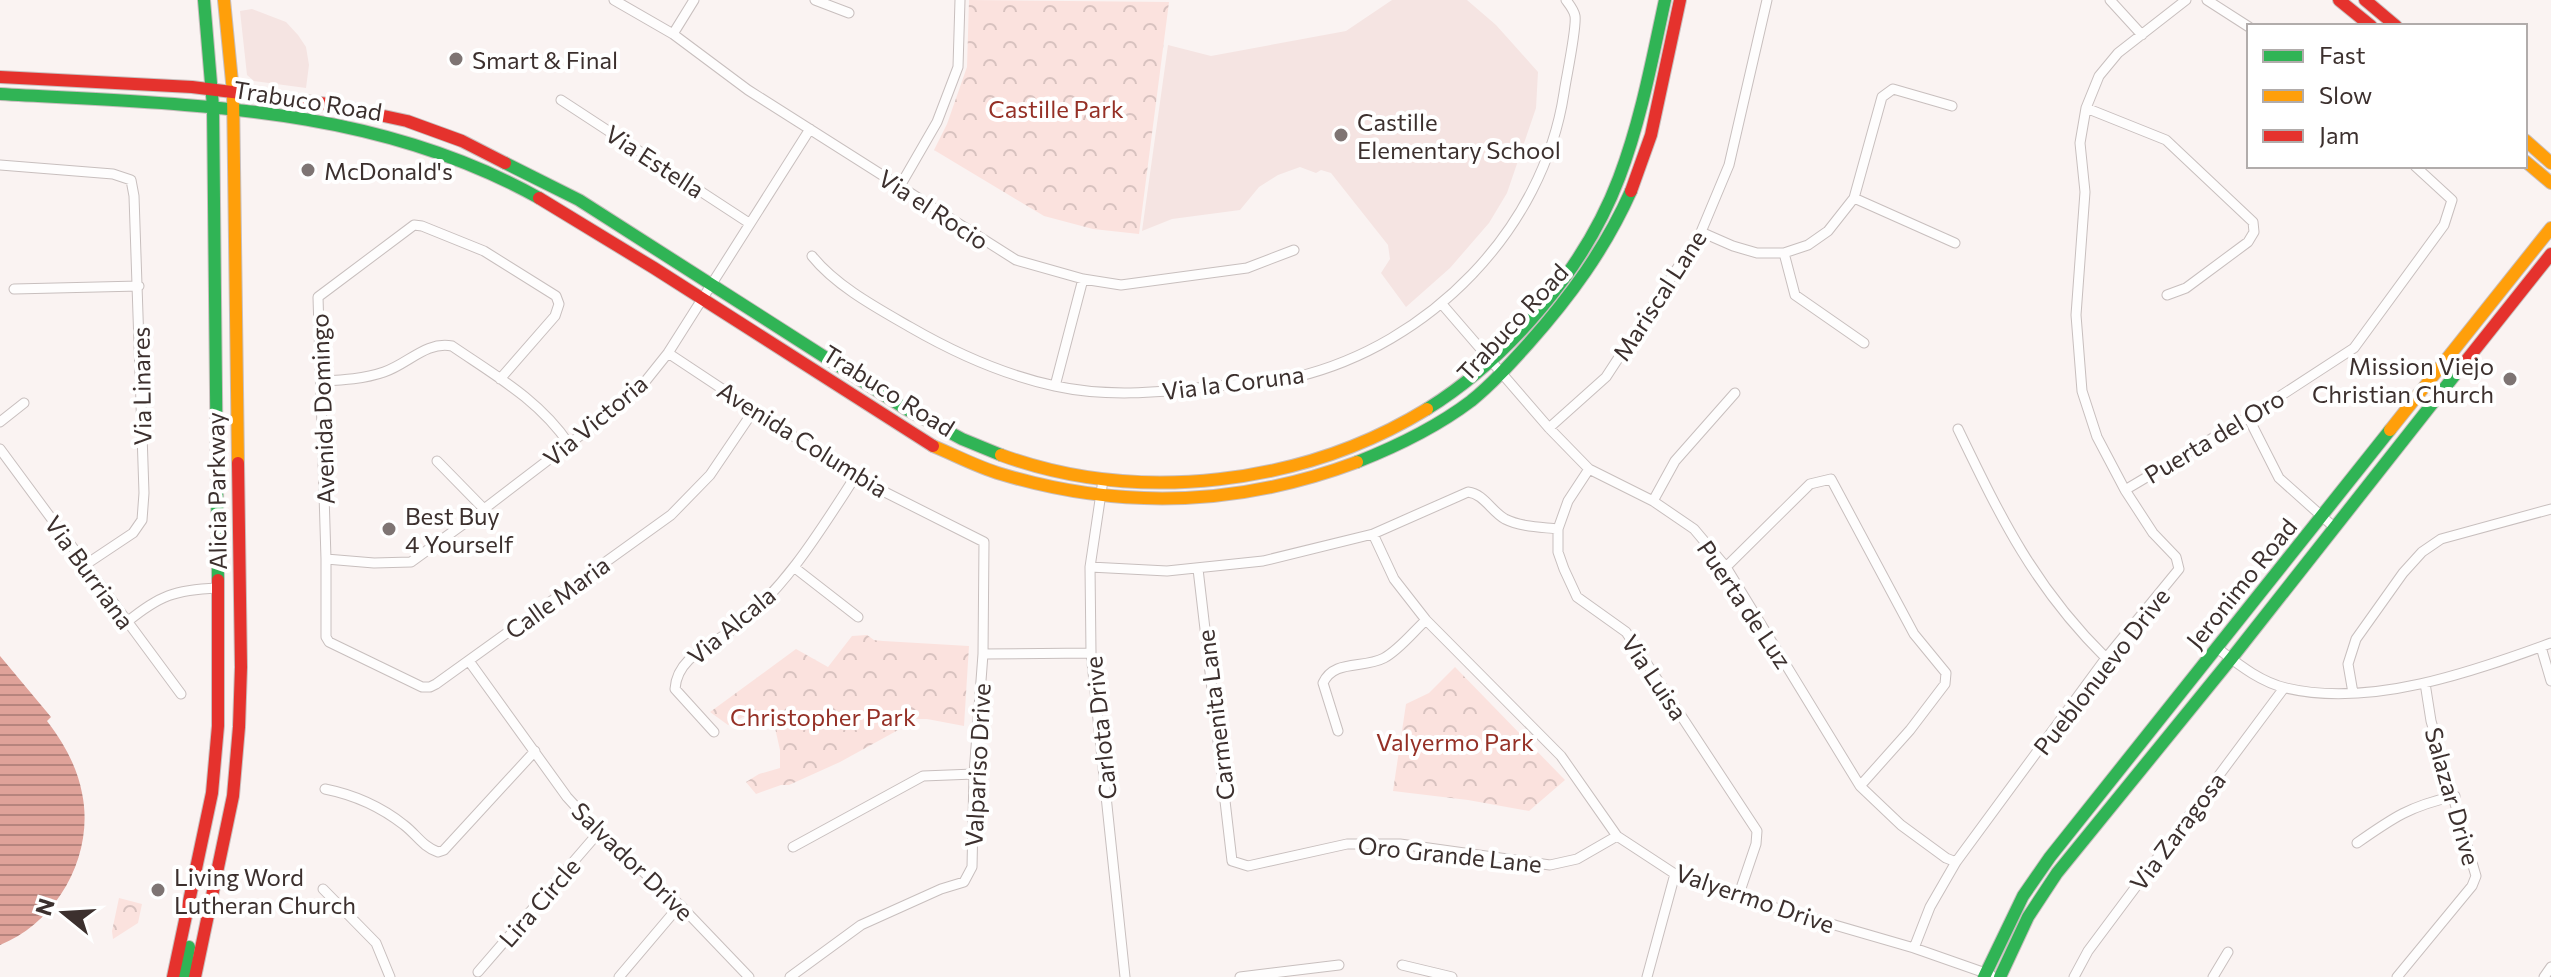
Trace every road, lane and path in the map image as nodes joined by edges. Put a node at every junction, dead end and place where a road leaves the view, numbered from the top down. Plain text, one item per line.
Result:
1 (204, 0) edge
2 (224, 0) edge
3 (614, 0) edge
4 (694, 0) edge
5 (815, 0) edge
6 (960, 0) edge
7 (1566, 0) edge
8 (1665, 0) edge
9 (1680, 0) edge
10 (1767, 0) edge
11 (2110, 0) edge
12 (2186, 0) edge
13 (2207, 0) edge
14 (2339, 0) edge
15 (2365, 0) edge
16 (849, 13) dead end
17 (2369, 24) edge
18 (2394, 24) edge
19 (2247, 26) edge
20 (673, 34) junction
21 (2142, 35) junction
22 (0, 77) edge
23 (211, 90) junction
24 (233, 92) junction
25 (0, 94) edge
26 (561, 100) dead end
27 (1952, 106) dead end
28 (213, 107) junction
29 (233, 108) junction
30 (2086, 108) junction
31 (810, 129) junction
32 (2527, 142) edge
33 (2527, 163) edge
34 (2551, 163) edge
35 (0, 165) edge
36 (2417, 168) edge
37 (2551, 183) edge
38 (900, 186) junction
39 (1854, 198) junction
40 (749, 223) junction
41 (2551, 228) edge
42 (1701, 232) junction
43 (1955, 243) dead end
44 (1294, 250) dead end
45 (1784, 253) junction
46 (2551, 254) edge
47 (812, 256) dead end
48 (1083, 279) junction
49 (711, 283) junction
50 (139, 286) junction
51 (14, 289) dead end
52 (2167, 295) dead end
53 (701, 298) junction
54 (1441, 303) junction
55 (1864, 343) dead end
56 (668, 353) junction
57 (1492, 360) junction
58 (1502, 373) junction
59 (500, 379) junction
60 (322, 381) junction
61 (1055, 386) junction
62 (1735, 393) dead end
63 (24, 403) dead end
64 (754, 410) junction
65 (2248, 417) junction
66 (0, 422) edge
67 (1549, 428) junction
68 (1958, 429) dead end
69 (569, 444) junction
70 (0, 449) edge
71 (437, 461) dead end
72 (1589, 469) junction
73 (855, 477) junction
74 (1103, 480) junction
75 (2125, 490) junction
76 (1101, 497) junction
77 (1653, 501) junction
78 (484, 509) junction
79 (2551, 509) edge
80 (2322, 517) junction
81 (2335, 528) junction
82 (1558, 529) junction
83 (1373, 534) junction
84 (984, 542) joint
85 (326, 559) junction
86 (85, 565) junction
87 (1090, 567) junction
88 (1726, 567) junction
89 (795, 568) junction
90 (1198, 569) junction
91 (240, 587) junction
92 (217, 588) junction
93 (858, 617) dead end
94 (1426, 620) junction
95 (127, 622) junction
96 (326, 637) joint
97 (2546, 645) edge
98 (2217, 648) junction
99 (1091, 653) junction
100 (983, 654) junction
101 (2106, 658) junction
102 (2231, 659) junction
103 (469, 661) junction
104 (2551, 681) edge
105 (2425, 683) junction
106 (2284, 688) junction
107 (2353, 693) junction
108 (181, 694) dead end
109 (1338, 731) dead end
110 (714, 732) dead end
111 (535, 751) junction
112 (974, 774) junction
113 (1860, 786) junction
114 (325, 789) dead end
115 (2455, 796) junction
116 (599, 832) junction
117 (1617, 836) junction
118 (2357, 843) dead end
119 (793, 847) dead end
120 (1232, 861) joint
121 (1956, 862) junction
122 (1675, 874) junction
123 (323, 889) dead end
124 (192, 892) junction
125 (1738, 897) junction
126 (680, 905) junction
127 (1914, 948) junction
128 (2228, 952) dead end
129 (1339, 965) dead end
130 (1402, 965) dead end
131 (2551, 967) edge
132 (478, 972) dead end
133 (1992, 976) edge
134 (173, 977) edge
135 (184, 977) edge
136 (195, 977) edge
137 (390, 977) edge
138 (619, 977) edge
139 (749, 977) edge
140 (790, 977) edge
141 (1125, 977) edge
142 (1240, 977) edge
143 (1452, 977) edge
144 (1647, 977) edge
145 (2074, 977) edge
146 (2213, 977) edge
147 (2397, 977) edge
148 (2544, 977) edge

1 - 23 main road, Alicia Parkway
2 - 24 main road, Alicia Parkway
3 - 20 street, Via el Rocio
4 - 20 street
5 - 16 street
6 - 38 street
7 - 54 street, Via la Coruna
8 - 57 main road, Trabuco Road
9 - 58 main road, Trabuco Road
10 - 42 street, Mariscal Lane
11 - 21 street
12 - 21 street, Pueblonuevo Drive
13 - 19 street
14 - 17 main road
15 - 18 main road
20 - 31 street, Via el Rocio
21 - 30 street, Pueblonuevo Drive
22 - 23 main road, Trabuco Road
23 - 24 main road, Trabuco Road
23 - 28 main road, Alicia Parkway
24 - 29 main road, Alicia Parkway
24 - 49 main road, Trabuco Road
25 - 28 main road, Trabuco Road
26 - 40 street, Via Estella
27 - 39 street
28 - 29 main road, Trabuco Road
28 - 92 main road, Alicia Parkway
29 - 53 main road, Trabuco Road
29 - 91 main road, Alicia Parkway
30 - 52 street
30 - 75 street, Pueblonuevo Drive
31 - 38 street, Via el Rocio
31 - 40 street, Via Victoria
32 - 34 main road
33 - 37 main road
35 - 50 street, Via Linares
36 - 65 street, Puerta del Oro
38 - 48 street, Via el Rocio
39 - 43 street
39 - 45 street
40 - 49 street, Via Victoria
41 - 80 main road, Jeronimo Road
42 - 45 street
42 - 67 street, Mariscal Lane
44 - 48 street, Via el Rocio
45 - 55 street
46 - 81 main road, Jeronimo Road
47 - 61 street, Via la Coruna
48 - 61 street
49 - 53 street, Via Victoria
49 - 74 main road, Trabuco Road
50 - 51 street
50 - 86 street, Via Linares
53 - 56 street, Via Victoria
53 - 76 main road, Trabuco Road
54 - 57 street, Puerta de Luz
54 - 61 street, Via la Coruna
56 - 64 street, Avenida Columbia
56 - 69 street, Via Victoria
57 - 58 street, Puerta de Luz
57 - 74 main road, Trabuco Road
58 - 67 street, Puerta de Luz
58 - 76 main road, Trabuco Road
59 - 60 street
59 - 60 street, Avenida Domingo
59 - 69 street
60 - 85 street, Avenida Domingo
62 - 77 street
63 - 66 street
64 - 73 street, Avenida Columbia
64 - 103 street, Calle Maria
65 - 75 street, Puerta del Oro
65 - 80 street
67 - 72 street, Puerta de Luz
68 - 101 street
69 - 78 street, Via Victoria
70 - 86 street, Via Burriana
71 - 78 street
72 - 77 street, Puerta de Luz
72 - 82 street
73 - 84 street, Avenida Columbia
73 - 89 street, Via Alcala
74 - 76 street, Carlota Drive
75 - 101 street, Pueblonuevo Drive
76 - 87 street, Carlota Drive
77 - 88 street, Puerta de Luz
78 - 85 street, Via Victoria
79 - 107 street
80 - 81 street
80 - 98 main road, Jeronimo Road
81 - 102 main road, Jeronimo Road
82 - 83 street
82 - 125 street, Via Luisa
83 - 90 street
83 - 94 street, Valyermo Drive
84 - 100 street, Valpariso Drive
85 - 96 street, Avenida Domingo
86 - 95 street, Via Burriana
87 - 90 street
87 - 99 street, Carlota Drive
88 - 113 street, Puerta de Luz
88 - 113 street
89 - 93 street
89 - 110 street, Via Alcala
90 - 120 street, Carmenita Lane
91 - 92 main road
91 - 136 main road, Alicia Parkway
92 - 95 street
92 - 124 main road, Alicia Parkway
94 - 109 street
94 - 117 street, Valyermo Drive
95 - 108 street, Via Burriana
96 - 103 street, Calle Maria
97 - 104 street
97 - 105 street
98 - 102 street
98 - 133 main road, Jeronimo Road
99 - 100 street
99 - 141 street, Carlota Drive
100 - 112 street, Valpariso Drive
101 - 121 street, Pueblonuevo Drive
102 - 106 street
102 - 133 main road, Jeronimo Road
103 - 111 street, Salvador Drive
105 - 107 street
105 - 115 street, Salazar Drive
106 - 107 street
106 - 145 street, Via Zaragosa
111 - 114 street
111 - 116 street, Salvador Drive
112 - 119 street
112 - 140 street, Valpariso Drive
113 - 121 street, Puerta de Luz
115 - 118 street
115 - 147 street, Salazar Drive
116 - 126 street, Salvador Drive
116 - 132 street, Lira Circle
117 - 120 street, Oro Grande Lane
117 - 122 street, Valyermo Drive
121 - 127 street, Pueblonuevo Drive
122 - 125 street, Valyermo Drive
122 - 144 street
123 - 137 street
124 - 134 main road, Alicia Parkway
124 - 135 main road
125 - 127 street, Valyermo Drive
126 - 138 street
126 - 139 street, Salvador Drive
127 - 133 street, Valyermo Drive
128 - 146 street
129 - 142 street
130 - 143 street
131 - 148 street

